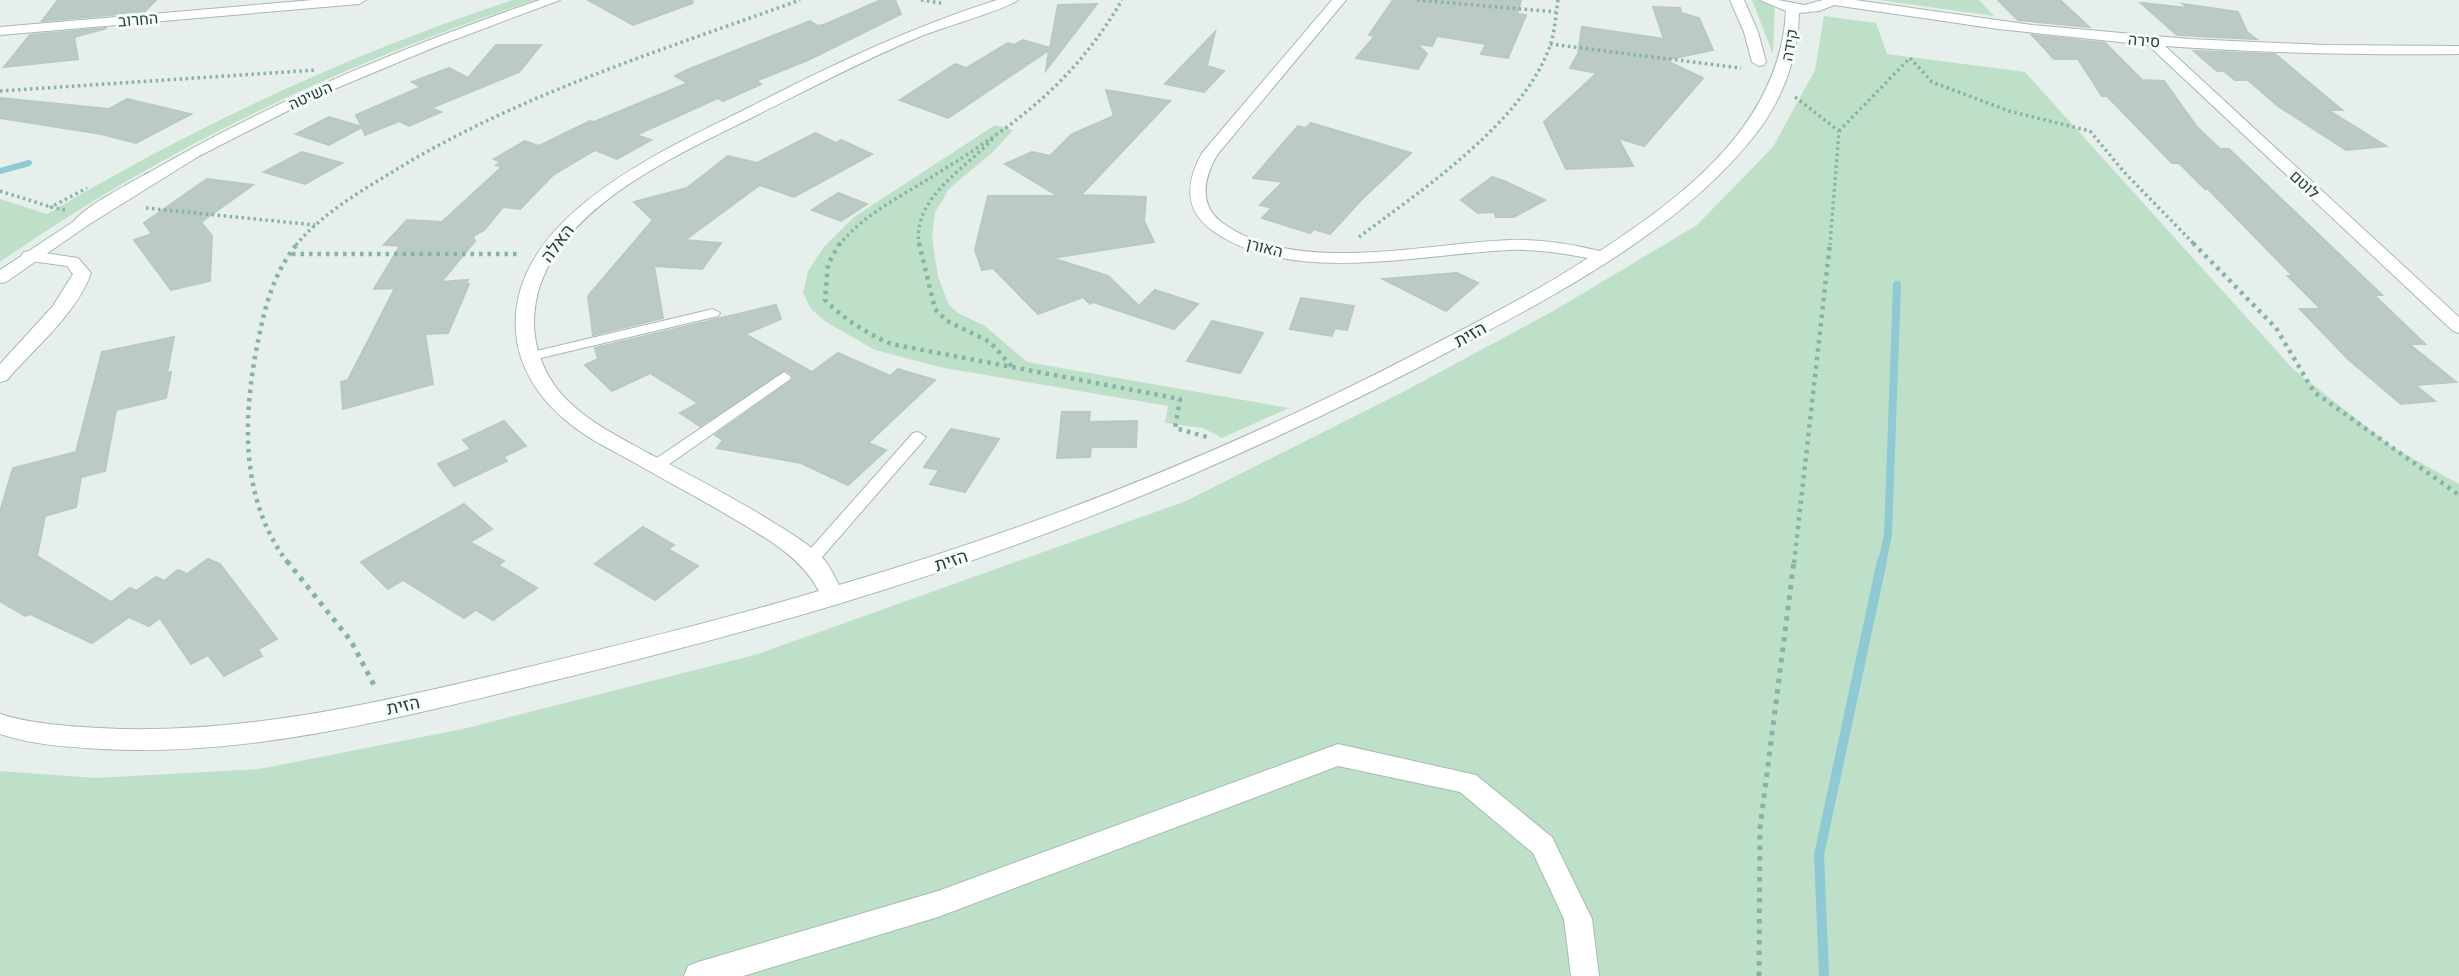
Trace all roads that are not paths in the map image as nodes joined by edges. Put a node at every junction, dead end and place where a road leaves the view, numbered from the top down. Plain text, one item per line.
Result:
1 (359, 0) edge
2 (553, 0) edge
3 (1011, 0) edge
4 (1339, 0) edge
5 (1737, 0) edge
6 (1767, 0) edge
7 (1830, 0) edge
8 (1793, 8) junction
9 (0, 31) edge
10 (2152, 41) junction
11 (2459, 50) edge
12 (1759, 62) dead end
13 (1781, 80) joint
14 (30, 256) junction
15 (1601, 256) junction
16 (0, 278) edge
17 (713, 313) dead end
18 (2459, 327) edge
19 (528, 357) junction
20 (0, 376) edge
21 (784, 377) dead end
22 (918, 437) dead end
23 (656, 466) junction
24 (810, 560) junction
25 (834, 597) junction
26 (0, 724) edge
27 (698, 976) edge
28 (1585, 976) edge

1 - 9 street, החרוב
2 - 14 street, השיטה
3 - 19 street, האלה
4 - 15 street, האורן
5 - 12 street
6 - 8 street
7 - 8 street
7 - 10 street, סירה
8 - 13 street, קידה
10 - 11 street, סירה
10 - 18 street, לוטם
13 - 15 street, הזית
14 - 16 street, השיטה
14 - 20 street
15 - 25 street, הזית
17 - 19 lane
19 - 23 street, האלה
21 - 23 lane
22 - 24 lane
23 - 24 street, האלה
24 - 25 street, האלה
25 - 26 street, הזית
27 - 28 street

